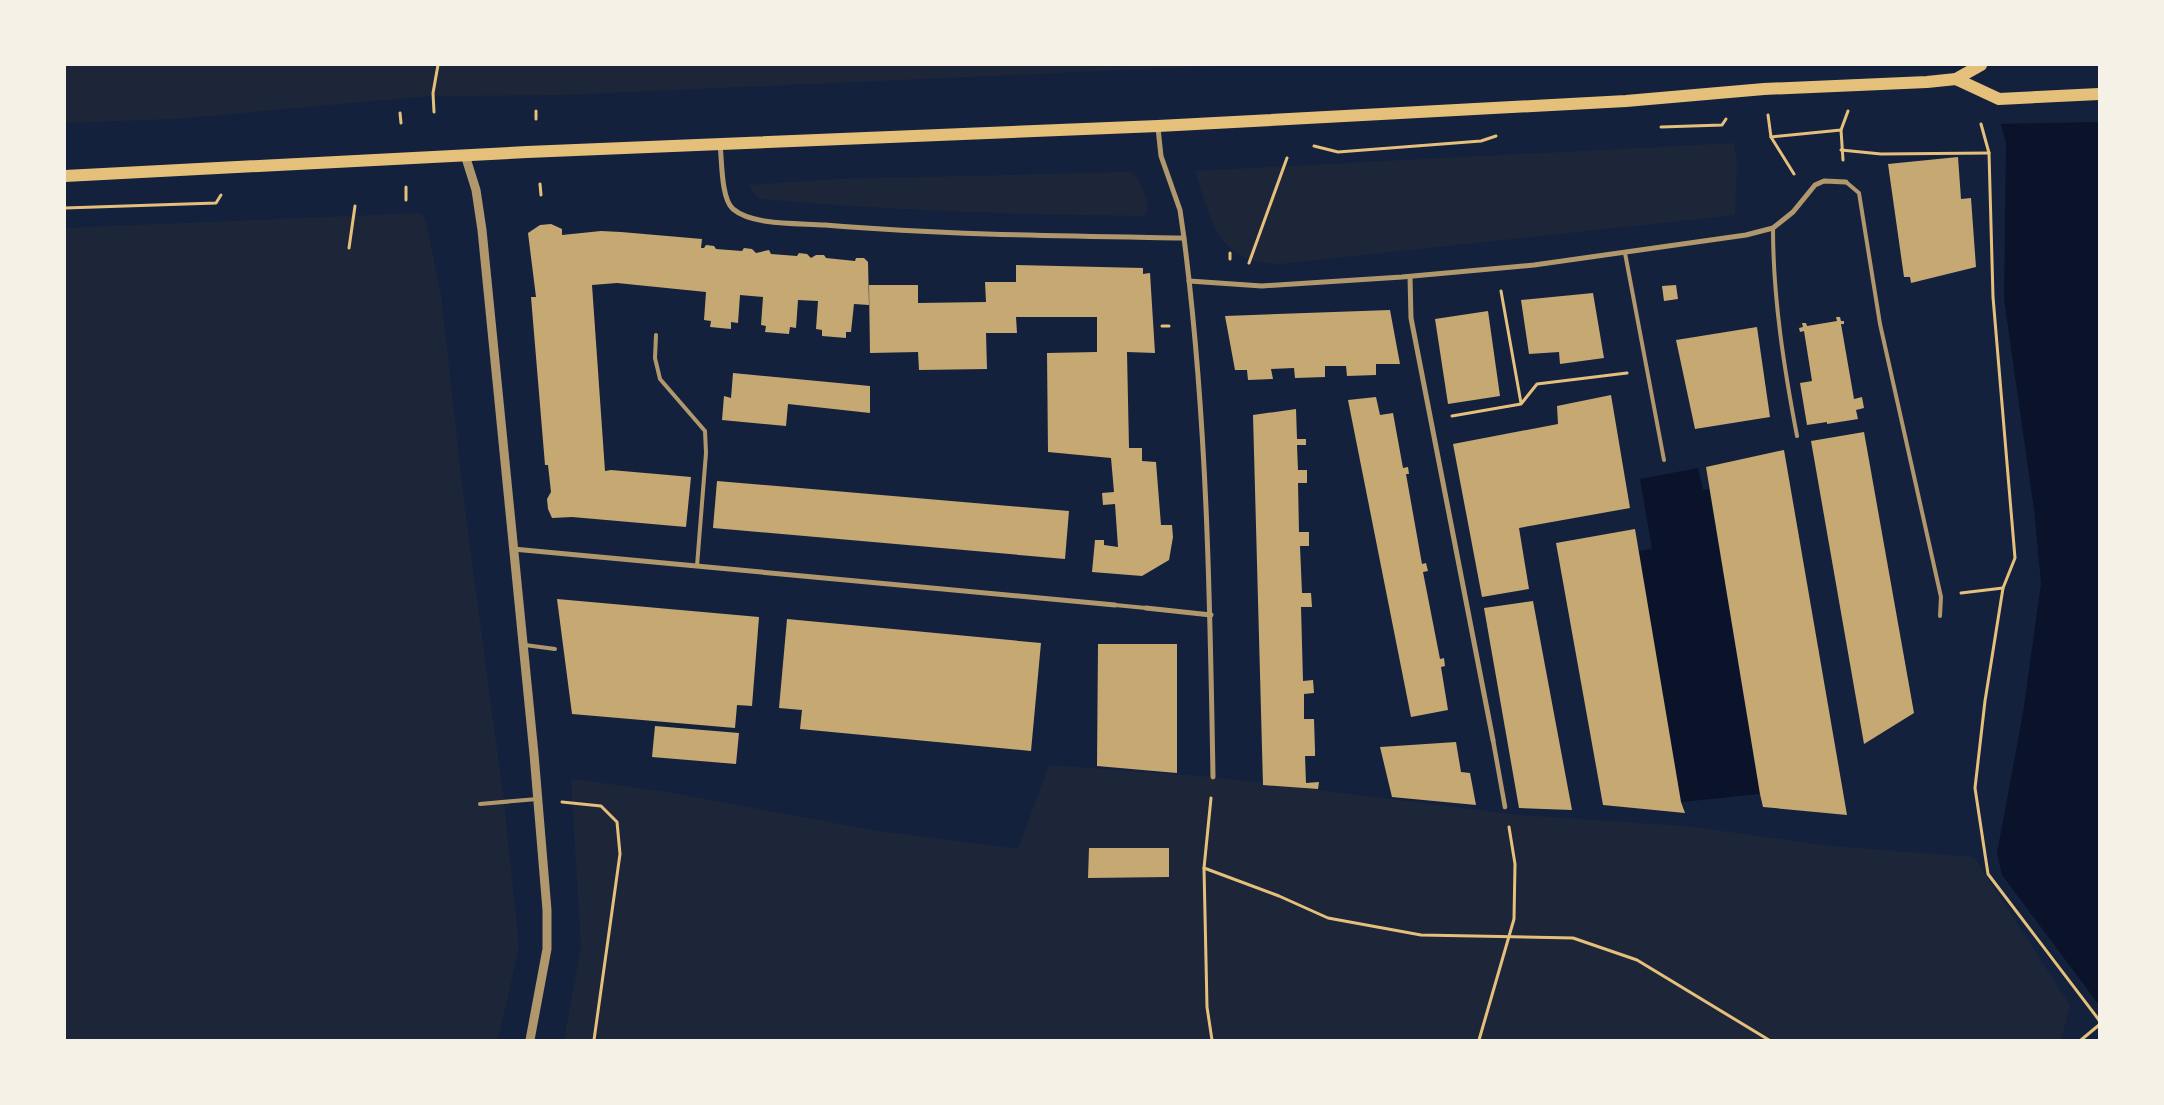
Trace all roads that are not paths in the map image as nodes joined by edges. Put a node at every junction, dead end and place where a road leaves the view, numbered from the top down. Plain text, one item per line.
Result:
1 (1981, 65) edge
2 (1956, 79) junction
3 (2099, 94) edge
4 (1158, 126) junction
5 (720, 144) junction
6 (465, 155) junction
7 (65, 176) edge
8 (1846, 182) joint
9 (1773, 228) junction
10 (1184, 238) junction
11 (1625, 253) junction
12 (1410, 277) junction
13 (1189, 281) junction
14 (656, 335) dead end
15 (1797, 436) dead end
16 (1664, 460) dead end
17 (513, 548) junction
18 (697, 566) junction
19 (1115, 605) joint
20 (1146, 608) joint
21 (1210, 615) junction
22 (1940, 616) dead end
23 (522, 644) junction
24 (555, 649) dead end
25 (1493, 740) joint
26 (1213, 777) road end
27 (537, 799) junction
28 (480, 804) dead end
29 (1506, 807) road end
30 (530, 1040) edge

1 - 2 main road
2 - 3 main road
2 - 4 main road
4 - 5 main road
4 - 10 street
5 - 6 main road
5 - 10 street
6 - 7 main road
6 - 17 street
8 - 9 street
8 - 22 lane
9 - 11 street
9 - 15 lane
10 - 13 street
11 - 12 street
11 - 16 lane
12 - 13 street
12 - 25 street
13 - 21 street
14 - 18 lane
17 - 18 street
17 - 23 street
18 - 19 street
19 - 20 lane
20 - 21 street
21 - 26 street
23 - 24 lane
23 - 27 street
25 - 29 street
27 - 28 lane
27 - 30 street

